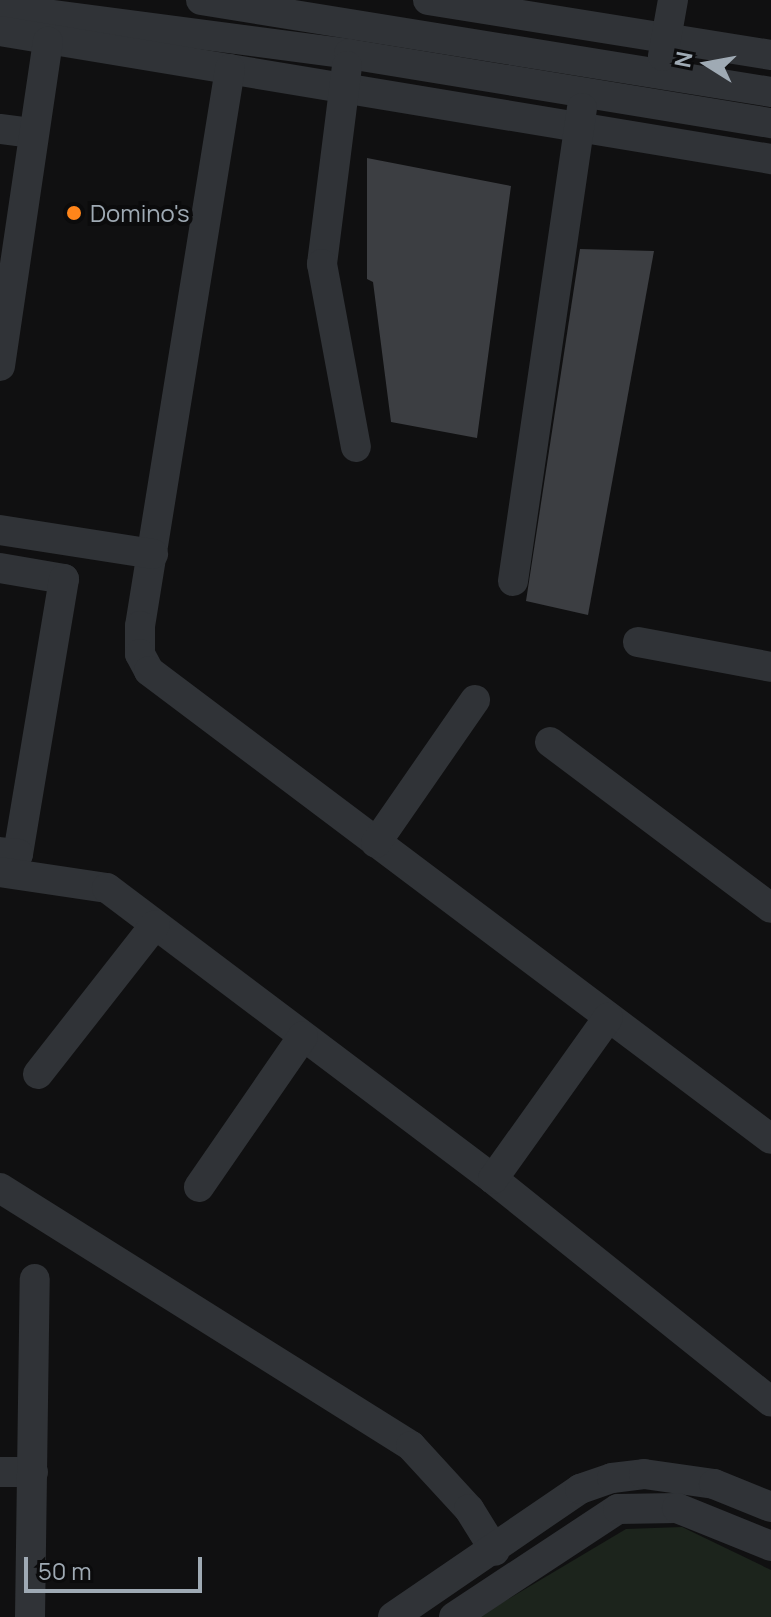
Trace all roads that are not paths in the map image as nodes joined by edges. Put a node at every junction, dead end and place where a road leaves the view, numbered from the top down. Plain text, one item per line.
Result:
1 (201, 0) edge
2 (428, 0) edge
3 (673, 0) edge
4 (0, 8) edge
5 (0, 31) edge
6 (666, 37) junction
7 (48, 42) junction
8 (349, 54) junction
9 (771, 55) edge
10 (230, 69) junction
11 (660, 74) junction
12 (343, 86) junction
13 (583, 90) junction
14 (771, 92) edge
15 (771, 123) edge
16 (580, 126) junction
17 (0, 129) edge
18 (33, 133) junction
19 (771, 159) edge
20 (4, 316) edge
21 (0, 366) edge
22 (356, 447) dead end
23 (0, 530) edge
24 (153, 554) junction
25 (0, 568) edge
26 (513, 581) dead end
27 (638, 642) dead end
28 (771, 667) edge
29 (475, 700) dead end
30 (550, 742) dead end
31 (376, 843) junction
32 (0, 852) edge
33 (0, 872) edge
34 (771, 908) edge
35 (155, 925) junction
36 (608, 1018) junction
37 (303, 1036) junction
38 (38, 1074) dead end
39 (771, 1139) edge
40 (493, 1179) junction
41 (199, 1187) dead end
42 (0, 1188) edge
43 (35, 1279) dead end
44 (771, 1402) edge
45 (0, 1472) edge
46 (33, 1472) junction
47 (771, 1507) edge
48 (771, 1546) edge
49 (495, 1551) junction
50 (30, 1617) edge
51 (393, 1617) edge
52 (454, 1617) edge

1 - 11 street
2 - 6 street
3 - 6 street
4 - 8 street
5 - 7 street
6 - 9 street
6 - 11 street
7 - 10 street
7 - 18 street
8 - 12 street
8 - 13 street
10 - 12 street
10 - 24 street
11 - 14 street
12 - 16 street
12 - 22 street
13 - 15 street
13 - 16 street
16 - 19 street
16 - 26 street
17 - 18 street
18 - 20 street
20 - 21 street
23 - 24 street
24 - 31 street
25 - 32 street
27 - 28 street
29 - 31 street
30 - 34 street
31 - 36 street
33 - 35 street
35 - 37 street
35 - 38 street
36 - 39 street
36 - 40 street
37 - 40 street
37 - 41 street
40 - 44 street
42 - 49 street
43 - 46 street
45 - 46 street
46 - 50 street
47 - 49 street
48 - 52 street
49 - 51 street

